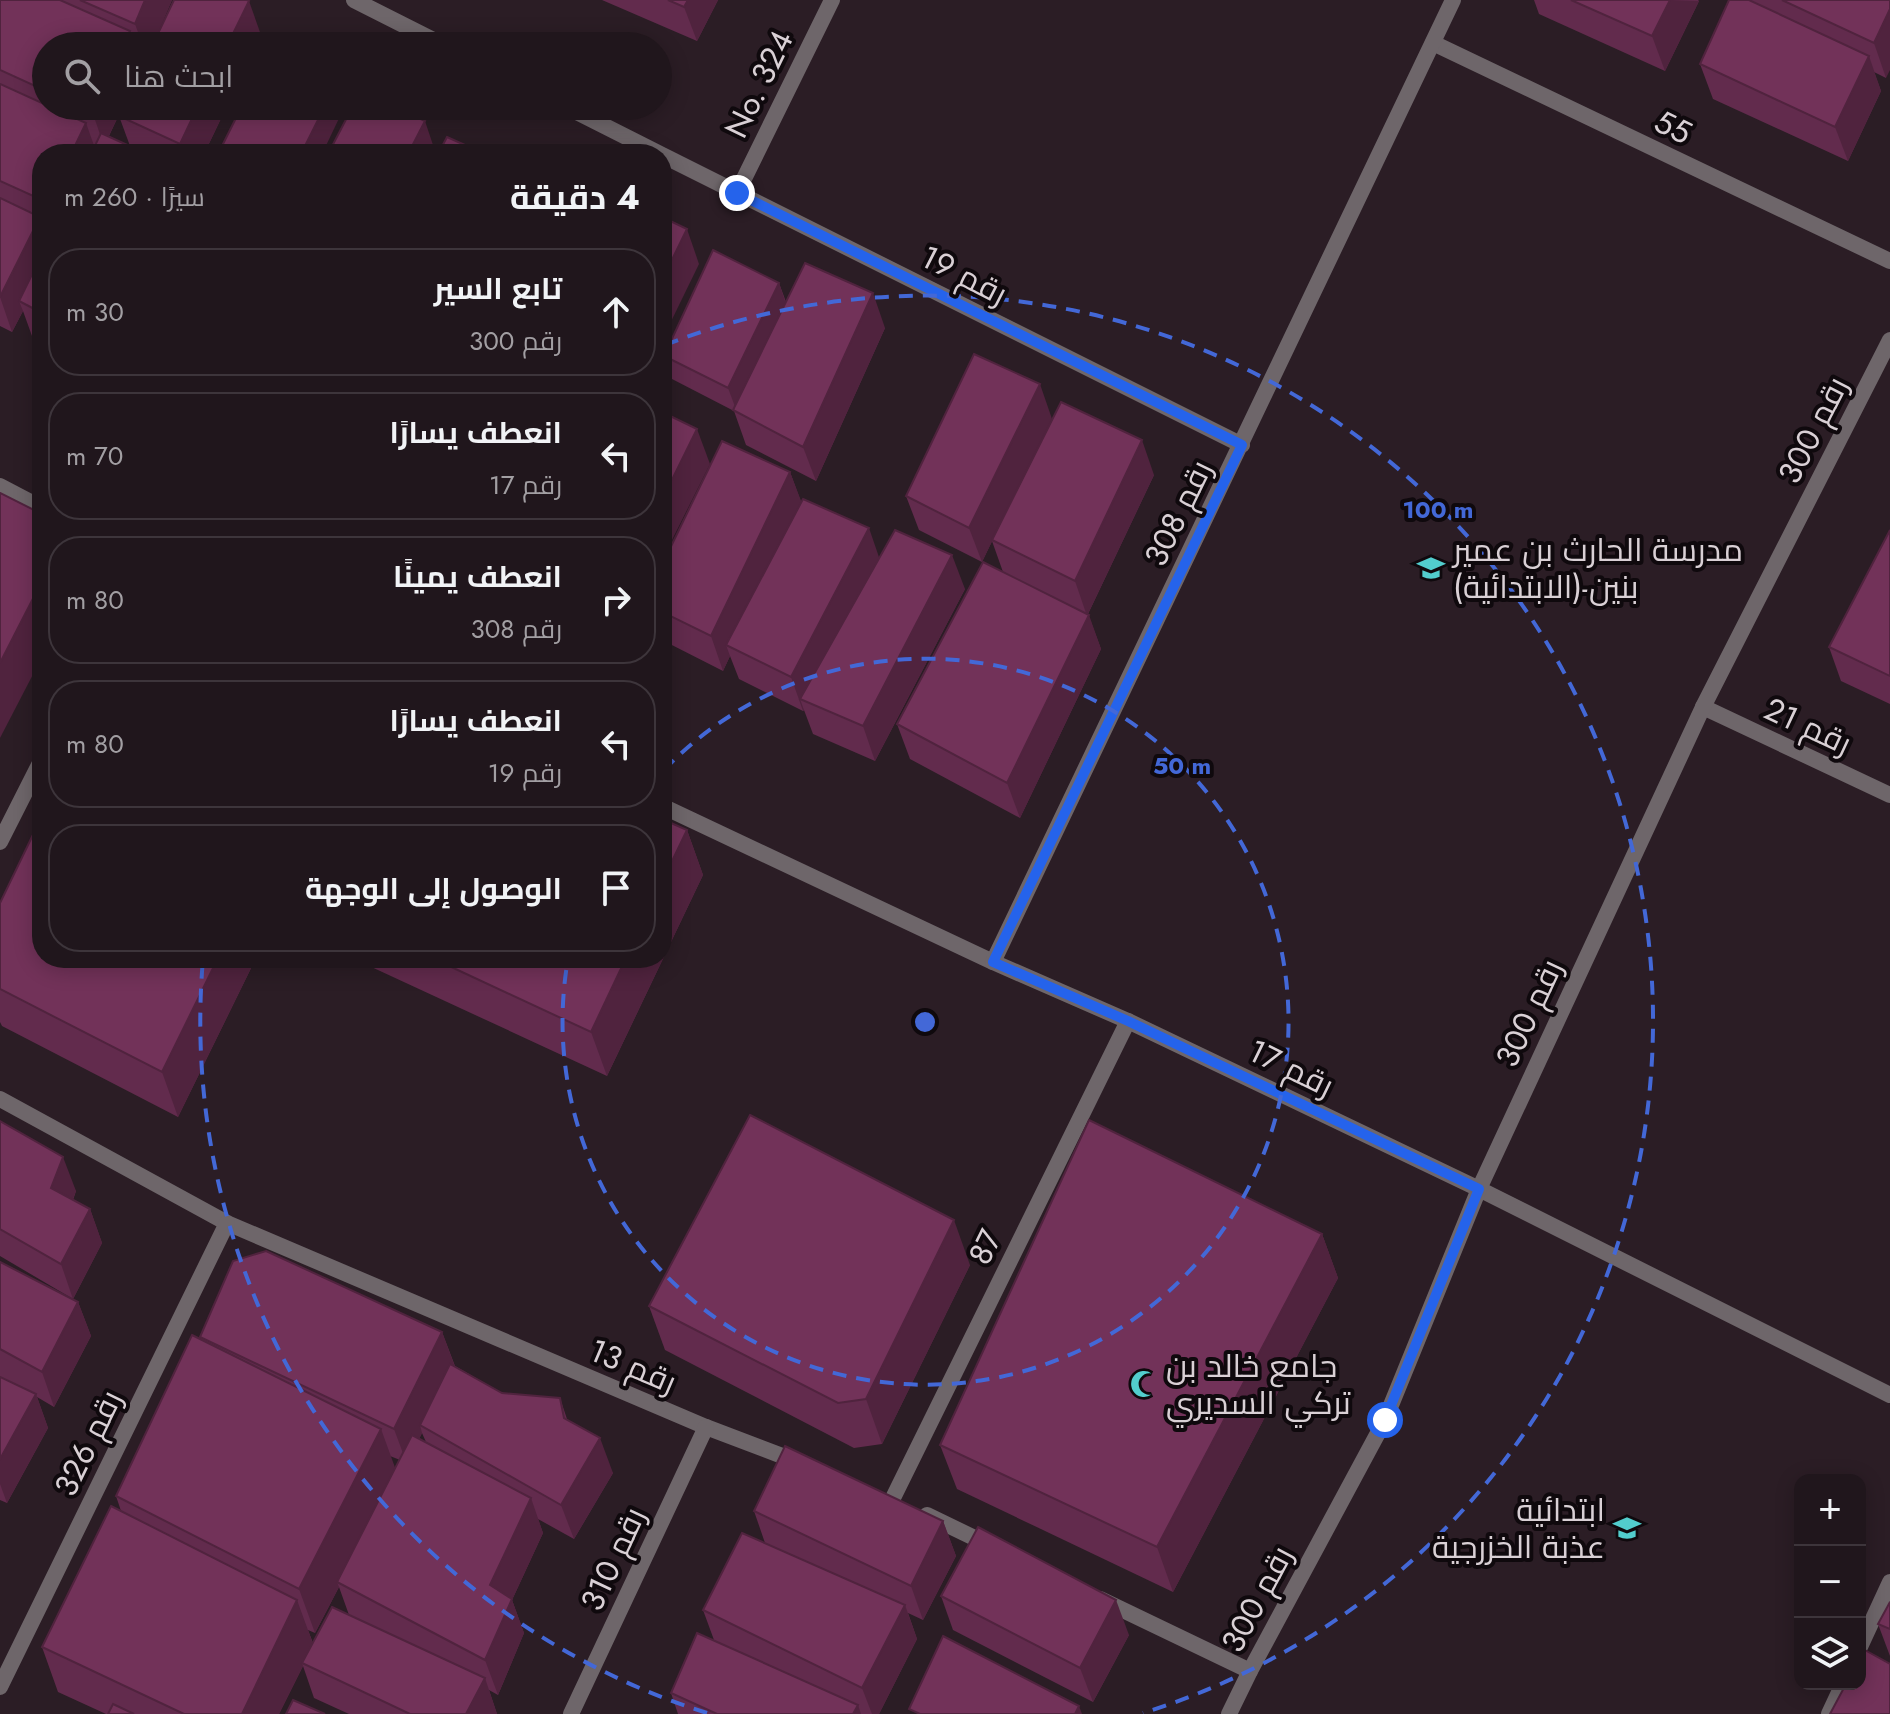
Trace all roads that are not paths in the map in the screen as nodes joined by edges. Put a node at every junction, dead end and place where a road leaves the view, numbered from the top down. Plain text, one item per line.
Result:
1 (354, 0) edge
2 (832, 0) edge
3 (1453, 0) edge
4 (417, 32) edge
5 (1433, 43) junction
6 (593, 120) edge
7 (641, 144) edge
8 (672, 160) edge
9 (737, 193) junction
10 (1890, 261) edge
11 (1890, 340) edge
12 (1242, 445) junction
13 (0, 486) edge
14 (32, 503) edge
15 (1703, 707) junction
16 (32, 779) edge
17 (1890, 795) edge
18 (672, 811) edge
19 (0, 842) edge
20 (993, 962) junction
21 (1128, 1021) junction
22 (0, 1099) edge
23 (1479, 1189) junction
24 (227, 1223) junction
25 (1890, 1395) edge
26 (706, 1427) junction
27 (806, 1465) edge
28 (1007, 1554) edge
29 (1890, 1582) edge
30 (1092, 1595) edge
31 (1866, 1634) edge
32 (1250, 1671) junction
33 (0, 1687) edge
34 (1840, 1690) edge
35 (571, 1714) edge
36 (1229, 1714) edge
37 (1829, 1714) edge

1 - 4 street
2 - 9 street, No. 324
3 - 5 street, رقم 308
5 - 10 street, 55
5 - 12 street, رقم 308
6 - 7 street, رقم 19
8 - 9 street, رقم 19
9 - 12 street, رقم 19
11 - 15 street, رقم 300
12 - 20 street, رقم 308
13 - 14 street
15 - 17 street, رقم 21
15 - 23 street, رقم 300
16 - 19 street
18 - 20 street, رقم 17
20 - 21 street, رقم 17
21 - 23 street, رقم 17
21 - 28 street, 87
22 - 24 street, رقم 13
23 - 25 street, رقم 17
23 - 32 street, رقم 300
24 - 26 street, رقم 13
24 - 33 street, رقم 326
26 - 27 street, رقم 13
26 - 35 street, رقم 310
29 - 31 street
30 - 32 street
32 - 36 street, رقم 300
34 - 37 street

